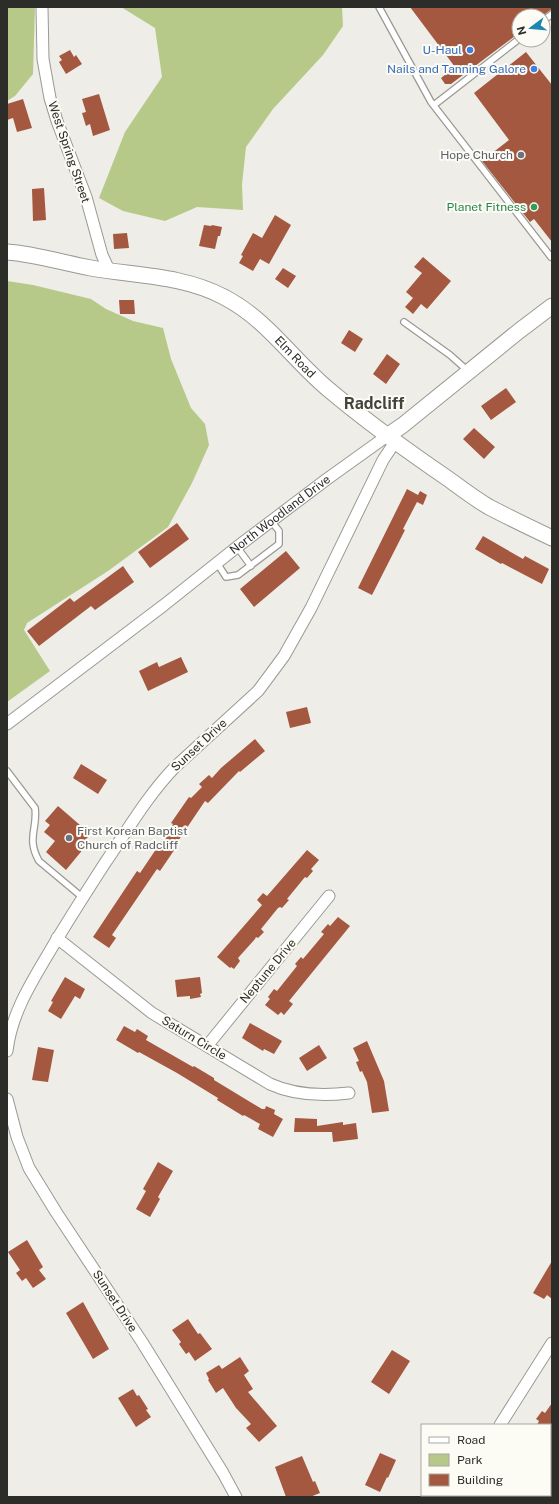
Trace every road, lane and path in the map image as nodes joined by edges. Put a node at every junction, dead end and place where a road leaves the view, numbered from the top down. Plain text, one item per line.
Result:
1 (42, 7) edge
2 (379, 7) edge
3 (511, 45) edge
4 (434, 106) junction
5 (7, 252) edge
6 (552, 257) edge
7 (109, 270) junction
8 (552, 306) edge
9 (404, 322) dead end
10 (468, 372) junction
11 (391, 439) junction
12 (271, 521) junction
13 (552, 538) edge
14 (237, 547) junction
15 (217, 563) junction
16 (251, 566) junction
17 (7, 724) edge
18 (7, 771) edge
19 (329, 896) dead end
20 (82, 897) junction
21 (57, 938) junction
22 (207, 1046) junction
23 (7, 1051) edge
24 (349, 1093) dead end
25 (7, 1099) edge
26 (552, 1343) edge
27 (501, 1424) edge
28 (236, 1497) edge

1 - 7 street, West Spring Street
2 - 4 lane
3 - 4 lane
4 - 6 lane
5 - 7 street, Elm Road
7 - 11 street, Elm Road
8 - 10 street, North Woodland Drive
9 - 10 lane
10 - 11 street, North Woodland Drive
11 - 12 street, North Woodland Drive
11 - 13 street, Elm Road
11 - 20 street, Sunset Drive
12 - 14 street, North Woodland Drive
12 - 16 lane
14 - 15 street, North Woodland Drive
14 - 16 lane
15 - 16 lane
15 - 17 street, North Woodland Drive
18 - 20 lane
19 - 22 street, Neptune Drive
20 - 21 street, Sunset Drive
21 - 22 street, Saturn Circle
21 - 23 street, Sunset Drive
22 - 24 street, Saturn Circle
25 - 28 street, Sunset Drive
26 - 27 street

